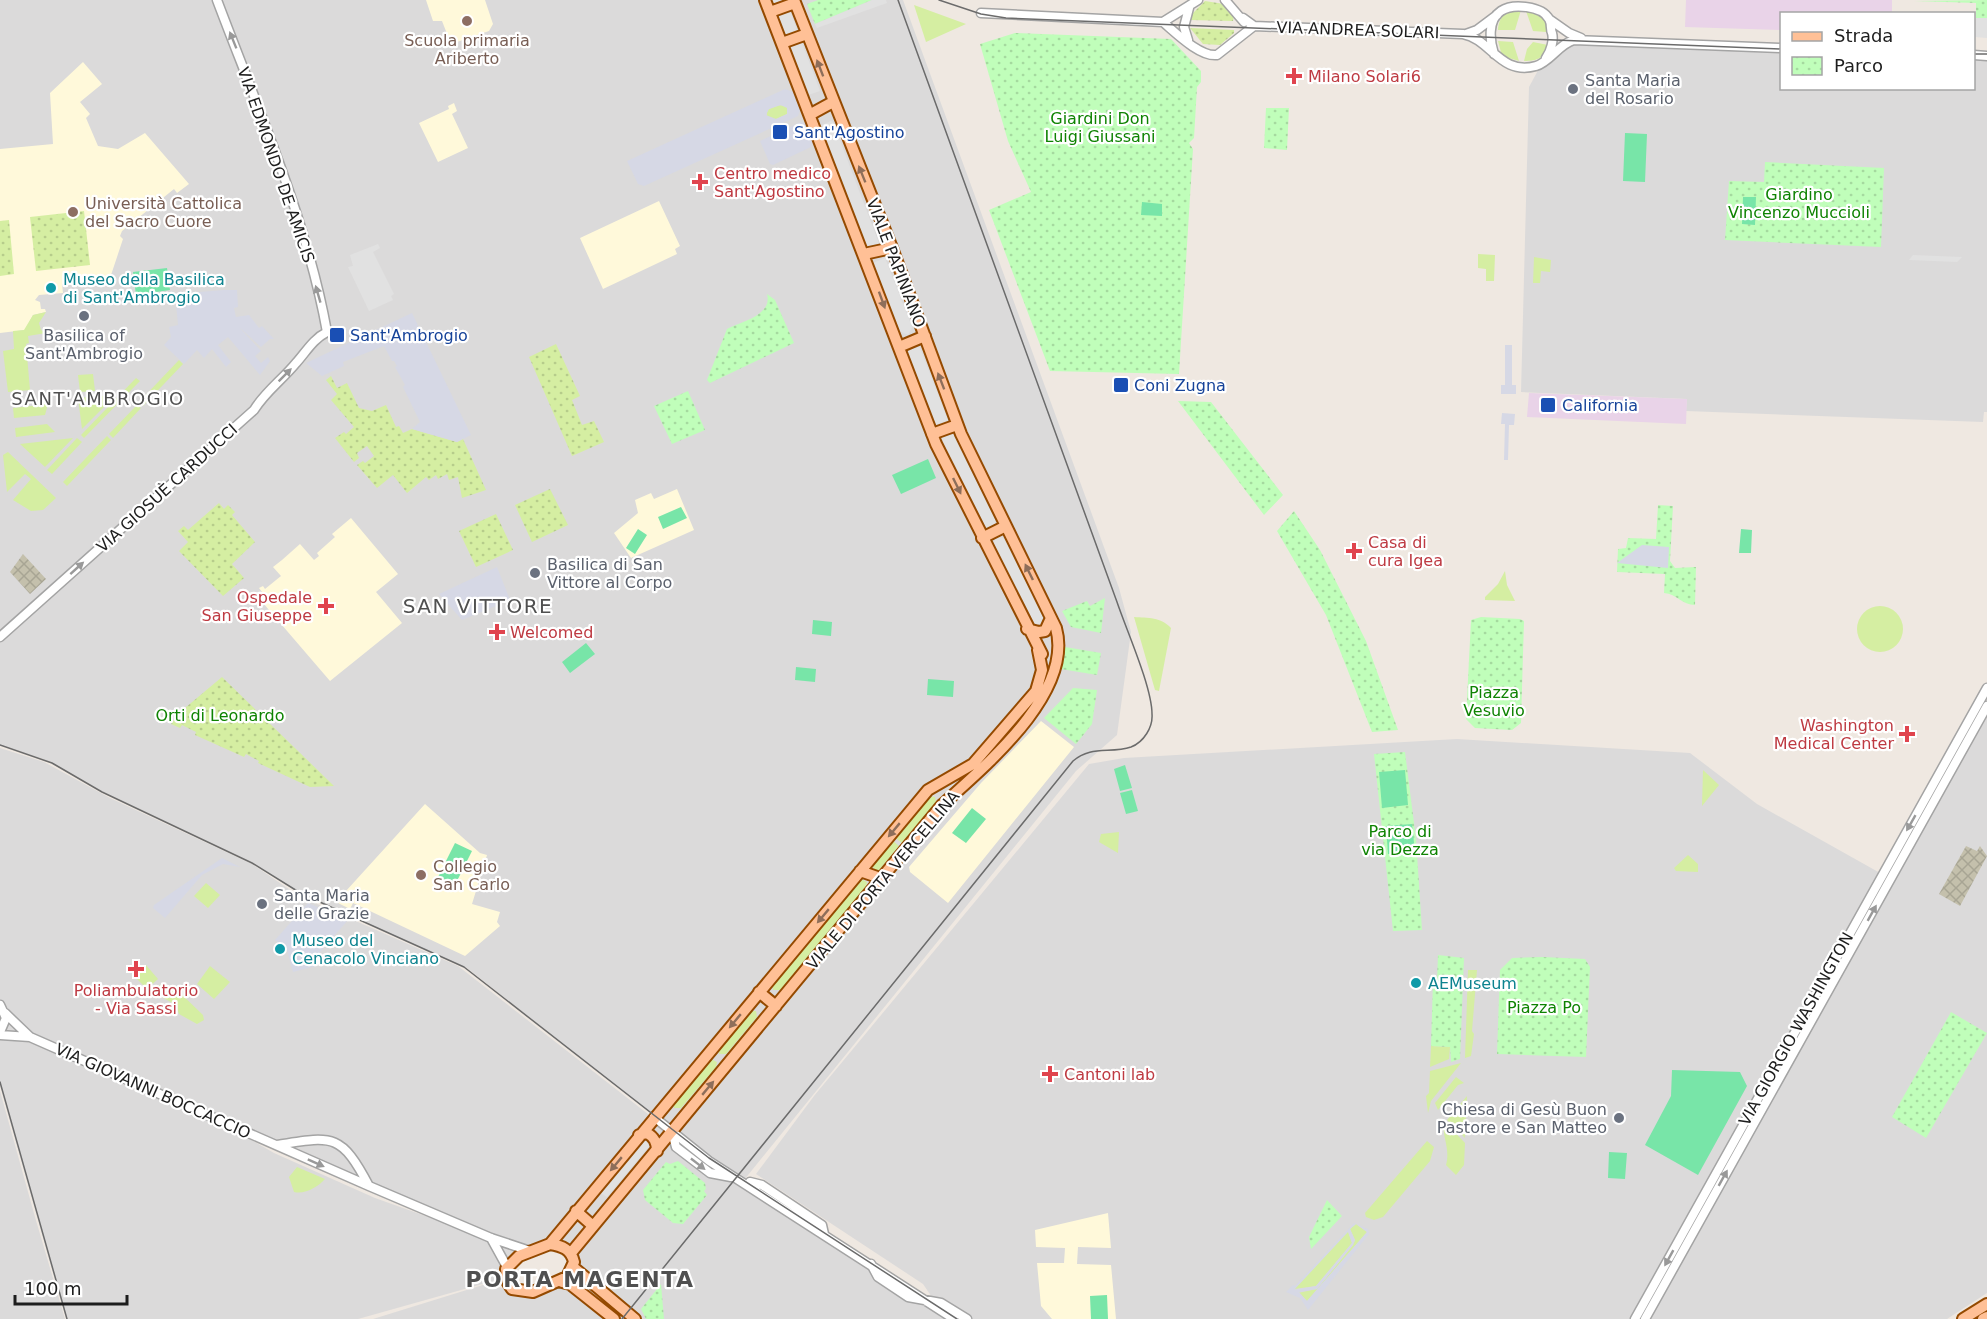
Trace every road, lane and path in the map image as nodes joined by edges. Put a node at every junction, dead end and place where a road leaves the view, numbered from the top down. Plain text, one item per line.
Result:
1 (217, 0) edge
2 (765, 0) edge
3 (1198, 0) edge
4 (1225, 0) edge
5 (795, 1) edge
6 (1189, 8) junction
7 (770, 12) junction
8 (981, 13) dead end
9 (1497, 15) junction
10 (1243, 18) junction
11 (1549, 19) junction
12 (1163, 22) junction
13 (1254, 26) junction
14 (807, 34) junction
15 (1462, 34) junction
16 (1239, 36) junction
17 (1587, 39) junction
18 (1188, 40) junction
19 (782, 43) junction
20 (1780, 48) edge
21 (1975, 54) edge
22 (1495, 55) junction
23 (1987, 56) edge
24 (1546, 59) junction
25 (833, 102) junction
26 (811, 114) junction
27 (892, 248) junction
28 (864, 254) junction
29 (327, 332) joint
30 (925, 336) junction
31 (899, 347) junction
32 (957, 425) junction
33 (933, 434) junction
34 (1006, 526) junction
35 (982, 538) junction
36 (1051, 618) junction
37 (1027, 629) junction
38 (0, 637) edge
39 (1059, 639) junction
40 (1038, 650) junction
41 (1054, 668) junction
42 (1987, 690) edge
43 (1987, 706) edge
44 (1959, 740) junction
45 (1959, 755) junction
46 (928, 790) junction
47 (942, 805) junction
48 (860, 871) junction
49 (883, 879) junction
50 (759, 992) junction
51 (0, 1005) edge
52 (776, 1006) junction
53 (5, 1013) junction
54 (0, 1033) edge
55 (30, 1037) junction
56 (710, 1051) junction
57 (728, 1064) junction
58 (670, 1098) junction
59 (688, 1112) junction
60 (654, 1118) junction
61 (672, 1132) junction
62 (639, 1135) junction
63 (276, 1145) junction
64 (657, 1151) junction
65 (369, 1186) junction
66 (576, 1211) junction
67 (593, 1226) junction
68 (1691, 1227) junction
69 (490, 1238) junction
70 (550, 1245) junction
71 (530, 1251) junction
72 (571, 1253) junction
73 (507, 1267) junction
74 (573, 1267) junction
75 (562, 1282) junction
76 (1655, 1293) junction
77 (927, 1300) junction
78 (1987, 1304) edge
79 (629, 1317) edge
80 (1987, 1317) edge
81 (614, 1319) edge
82 (954, 1319) edge
83 (967, 1319) edge
84 (1635, 1319) edge
85 (1645, 1319) edge
86 (1964, 1319) edge
87 (1983, 1319) edge

29 -> 1 street, VIA EDMONDO DE AMICIS
2 - 7 main road, VIALE PAPINIANO
3 - 6 street
4 - 10 street, VIA ANDREA SOLARI
5 - 7 main road
5 - 14 main road, VIALE PAPINIANO
6 - 12 street
6 - 18 street
7 - 19 main road, VIALE PAPINIANO
8 - 12 street
9 - 11 street
9 - 15 street
9 - 22 street
10 - 13 street, VIA ANDREA SOLARI
10 - 16 street
11 - 17 street
11 - 24 street
12 - 18 street, VIA ANDREA SOLARI
13 - 15 street, VIA ANDREA SOLARI
13 - 16 street, VIA ANDREA SOLARI
14 - 19 main road
25 -> 14 main road, VIALE PAPINIANO
15 - 22 street
16 - 18 street, VIA ANDREA SOLARI
17 - 20 street
17 - 24 street
19 - 26 main road, VIALE PAPINIANO
21 - 23 street
22 - 24 street
25 - 26 main road
27 -> 25 main road, VIALE PAPINIANO
26 - 28 main road, VIALE PAPINIANO
27 - 28 main road
27 - 30 main road, VIALE PAPINIANO
28 -> 31 main road, VIALE PAPINIANO
38 -> 29 street, VIA GIOSUÈ CARDUCCI
30 - 31 main road
32 -> 30 main road, VIALE PAPINIANO
31 - 33 main road, VIALE PAPINIANO
32 - 33 main road
32 - 34 main road, VIALE PAPINIANO
33 -> 35 main road, VIALE PAPINIANO
34 - 35 main road
36 -> 34 main road, VIALE PAPINIANO
35 - 37 main road, VIALE PAPINIANO
36 - 37 main road
36 - 39 main road, VIALE PAPINIANO
37 - 40 main road, VIALE PAPINIANO
39 - 40 main road
39 - 41 main road, VIALE DI PORTA VERCELLINA
40 - 41 main road
40 - 46 main road, VIALE DI PORTA VERCELLINA
41 - 47 main road, VIALE DI PORTA VERCELLINA
42 - 44 street, VIA GIORGIO WASHINGTON
43 - 45 street, VIA GIORGIO WASHINGTON
44 - 45 street, VIA GIORGIO WASHINGTON
44 -> 68 street, VIA GIORGIO WASHINGTON
68 -> 45 street, VIA GIORGIO WASHINGTON
46 - 47 main road
46 -> 48 main road, VIALE DI PORTA VERCELLINA
47 - 49 main road, VIALE DI PORTA VERCELLINA
48 - 49 main road
48 -> 50 main road, VIALE DI PORTA VERCELLINA
49 - 52 main road, VIALE DI PORTA VERCELLINA
50 - 52 main road
50 -> 56 main road, VIALE DI PORTA VERCELLINA
51 - 53 street, VIA GIOVANNI BOCCACCIO
52 - 57 main road, VIALE DI PORTA VERCELLINA
53 - 54 street
53 - 55 street, VIA GIOVANNI BOCCACCIO
54 - 55 street, VIA GIOVANNI BOCCACCIO
55 - 63 street, VIA GIOVANNI BOCCACCIO
56 - 57 main road
56 - 58 main road, VIALE DI PORTA VERCELLINA
59 -> 57 main road, VIALE DI PORTA VERCELLINA
58 - 59 main road
58 - 60 main road, VIALE DI PORTA VERCELLINA
59 - 61 main road, VIALE DI PORTA VERCELLINA
60 - 61 street
60 - 62 main road, VIALE DI PORTA VERCELLINA
61 - 64 main road, VIALE DI PORTA VERCELLINA
61 - 77 street
62 - 64 main road
62 -> 66 main road, VIALE DI PORTA VERCELLINA
63 -> 65 street, VIA GIOVANNI BOCCACCIO
63 - 65 street
64 - 67 main road, VIALE DI PORTA VERCELLINA
65 - 69 street
66 - 67 main road
66 - 70 main road, VIALE DI PORTA VERCELLINA
67 - 72 main road, VIALE DI PORTA VERCELLINA
68 - 76 street, VIA GIORGIO WASHINGTON
69 - 71 street
69 - 73 street
70 - 71 main road
70 - 72 main road
71 - 73 main road
72 - 74 main road
73 - 75 main road
74 - 75 main road
74 - 79 main road
75 - 81 main road
76 - 84 street, VIA GIORGIO WASHINGTON
76 - 85 street, VIA GIORGIO WASHINGTON
77 - 82 street
77 - 83 street
78 - 86 main road
80 - 87 main road

